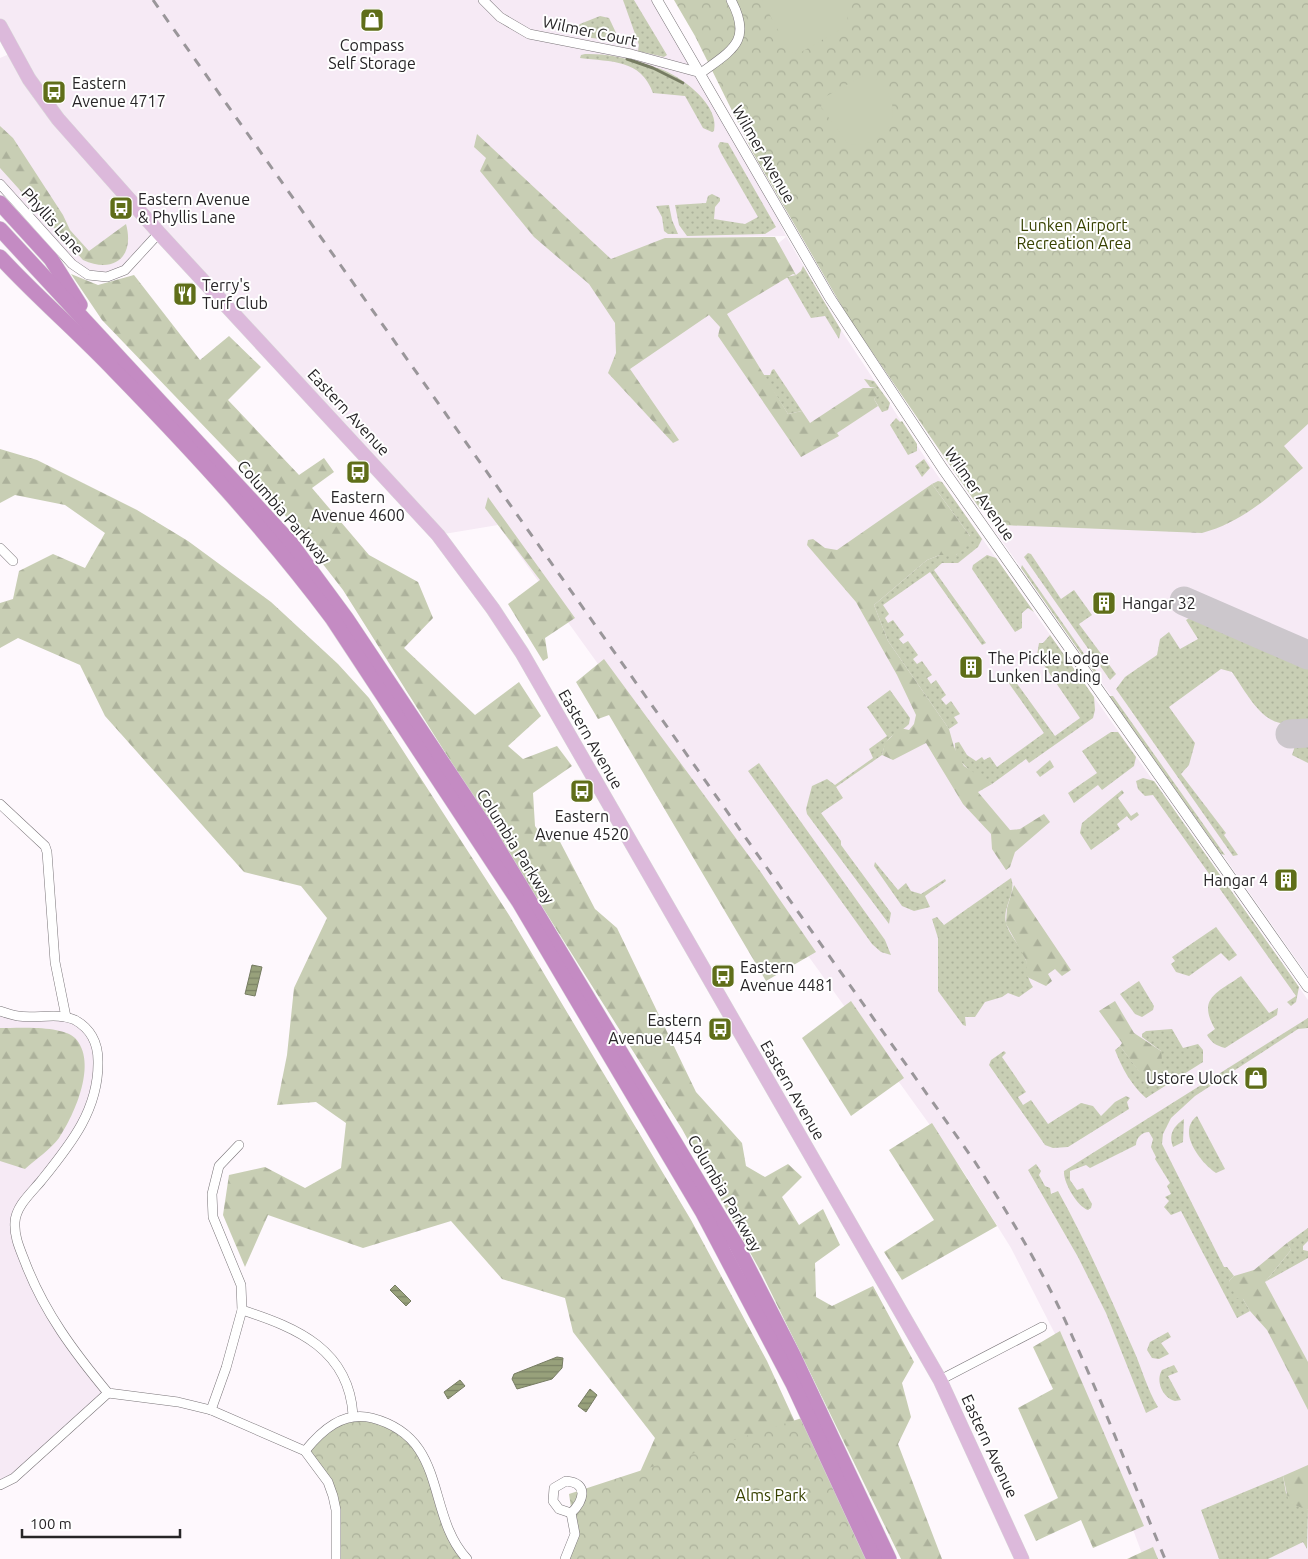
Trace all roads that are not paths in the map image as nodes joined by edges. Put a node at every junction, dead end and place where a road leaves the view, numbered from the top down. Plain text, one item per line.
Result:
1 (483, 0) edge
2 (657, 0) edge
3 (731, 0) edge
4 (0, 26) edge
5 (701, 73) junction
6 (0, 184) edge
7 (0, 203) edge
8 (0, 229) edge
9 (159, 233) junction
10 (0, 257) edge
11 (0, 271) edge
12 (68, 324) junction
13 (100, 336) junction
14 (0, 548) edge
15 (13, 561) dead end
16 (0, 804) edge
17 (1308, 987) edge
18 (0, 1011) edge
19 (66, 1017) junction
20 (239, 1145) dead end
21 (242, 1310) junction
22 (1042, 1327) dead end
23 (940, 1380) junction
24 (108, 1393) junction
25 (211, 1410) junction
26 (353, 1416) junction
27 (305, 1451) junction
28 (0, 1485) edge
29 (571, 1513) dead end
30 (336, 1559) edge
31 (467, 1559) edge
32 (565, 1559) edge
33 (874, 1559) edge
34 (889, 1559) edge
35 (1022, 1559) edge

1 - 5 street, Wilmer Court
2 - 5 street, Wilmer Avenue
3 - 5 street
4 - 9 main road, Eastern Avenue
5 - 17 street, Wilmer Avenue
6 - 9 street, Phyllis Lane
7 - 13 highway
8 - 13 highway, Columbia Parkway
9 - 23 main road, Eastern Avenue
10 - 12 highway, Columbia Parkway
11 - 12 highway
12 - 33 highway, Columbia Parkway
13 - 34 highway, Columbia Parkway
14 - 15 street
16 - 19 street
18 - 19 street
19 - 24 street
20 - 21 street
21 - 25 street
21 - 26 street
22 - 23 street
23 - 35 main road, Eastern Avenue
24 - 25 street
24 - 28 street
25 - 27 street
26 - 27 street
26 - 31 street
27 - 30 street
29 - 32 street

